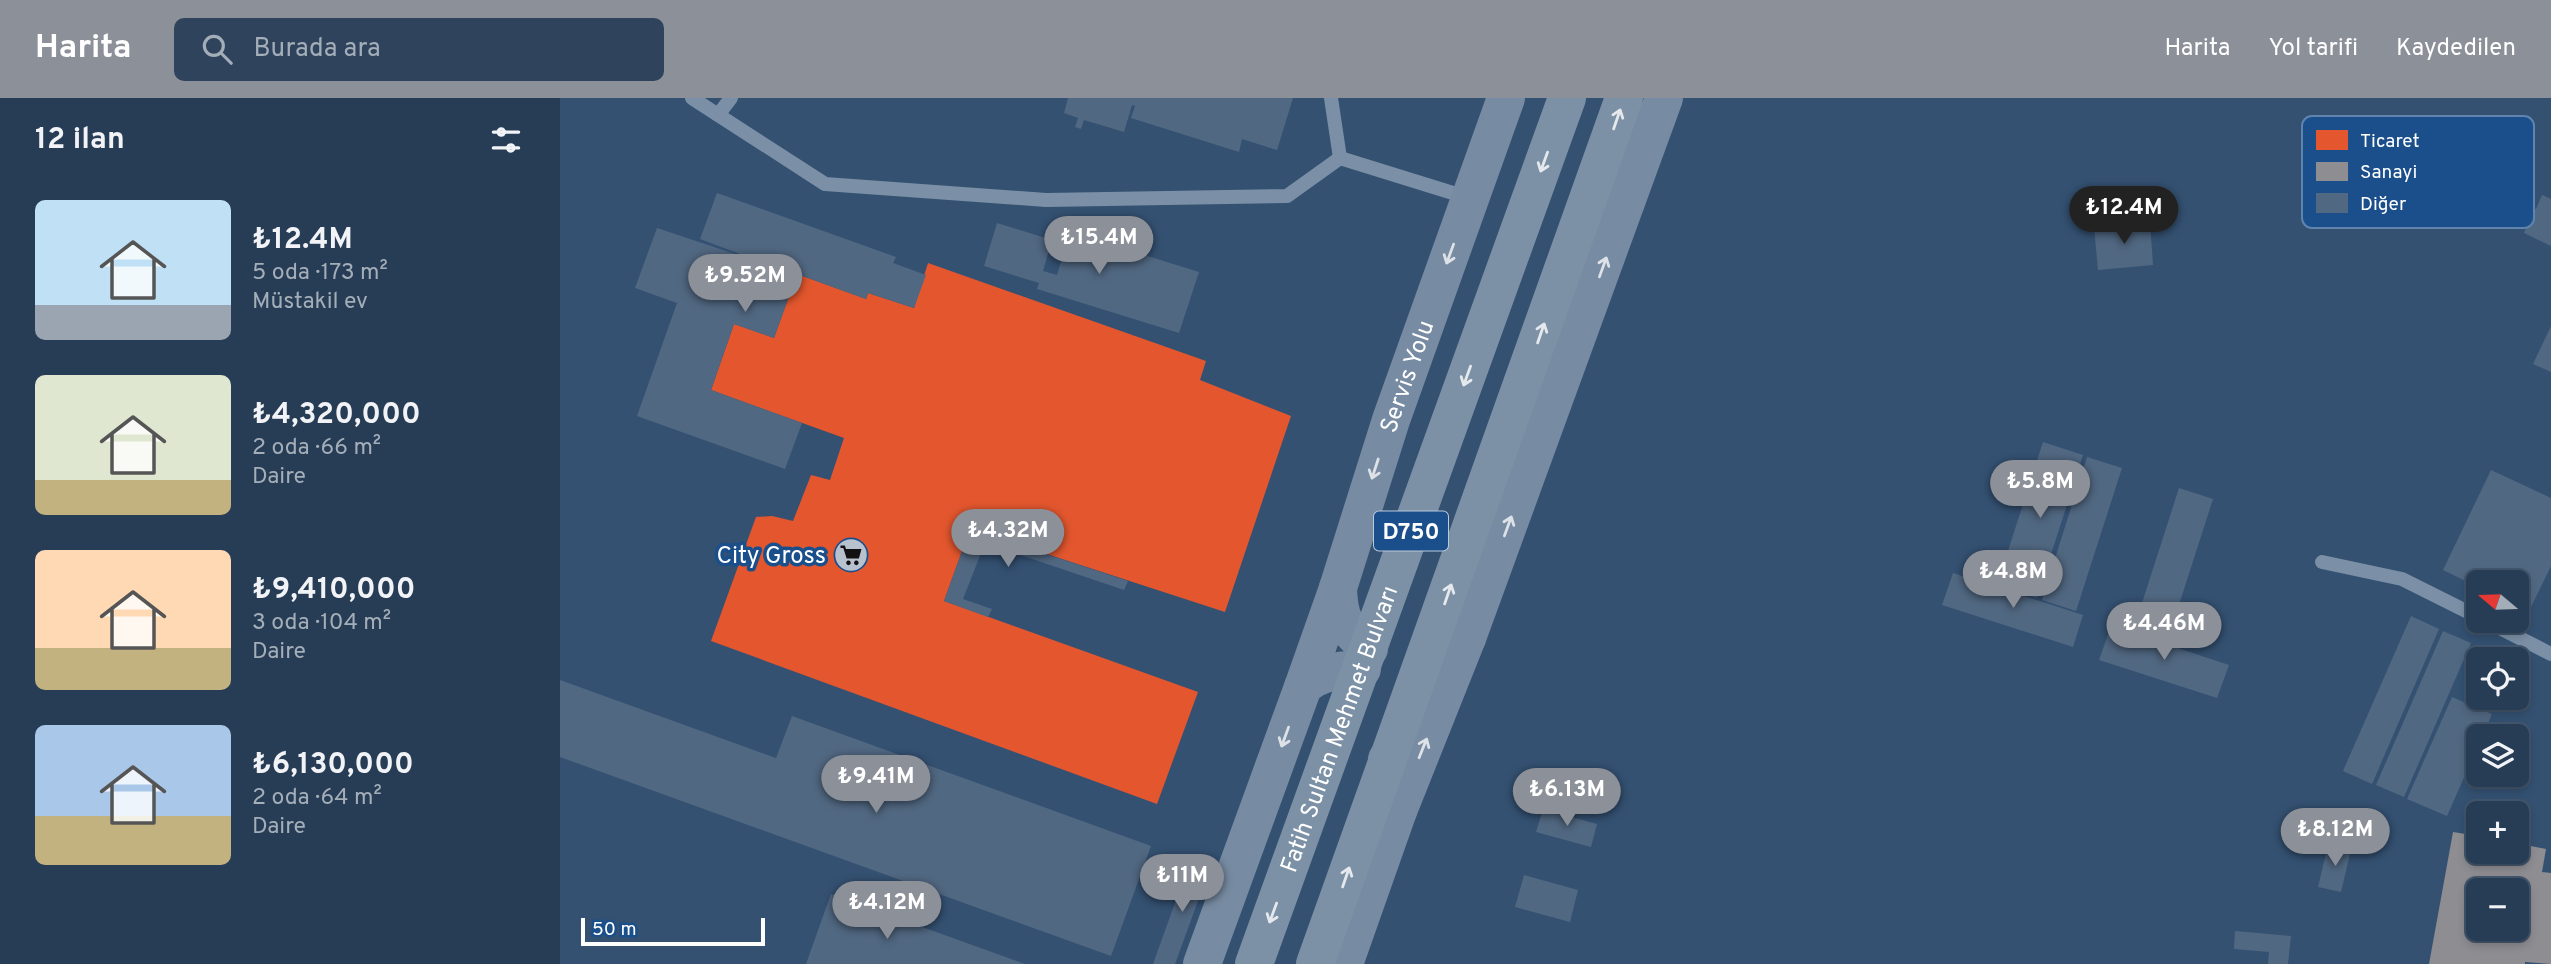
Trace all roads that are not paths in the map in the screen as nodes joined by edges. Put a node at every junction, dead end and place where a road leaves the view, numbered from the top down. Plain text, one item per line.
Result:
1 (692, 98) edge
2 (730, 98) edge
3 (1331, 98) edge
4 (1506, 98) edge
5 (1567, 98) edge
6 (1624, 98) edge
7 (1664, 98) edge
8 (718, 115) junction
9 (1340, 158) junction
10 (1470, 199) junction
11 (2322, 562) dead end
12 (1338, 588) junction
13 (2466, 611) edge
14 (2512, 634) edge
15 (1467, 638) junction
16 (2551, 654) edge
17 (1365, 659) junction
18 (1425, 660) junction
19 (1303, 687) junction
20 (1387, 759) junction
21 (1398, 811) junction
22 (1202, 964) edge
23 (1254, 964) edge
24 (1315, 964) edge
25 (1343, 964) edge

1 - 8 lane
2 - 8 lane
3 - 9 lane
4 - 10 street, Servis Yolu
5 -> 17 highway, Fatih Sultan Mehmet Bulvarı / D750
18 -> 6 highway, D750
15 -> 7 street
8 - 9 lane
9 - 10 lane
10 -> 12 street, Servis Yolu
11 - 13 lane
12 - 17 street, Servis Yolu
12 - 19 street
14 - 16 lane
15 - 18 street
21 -> 15 street
17 - 19 street
17 -> 23 highway, Fatih Sultan Mehmet Bulvarı / D750
18 - 20 highway, D750
19 -> 22 street
20 - 21 street
24 -> 20 highway, D750
21 - 25 street

